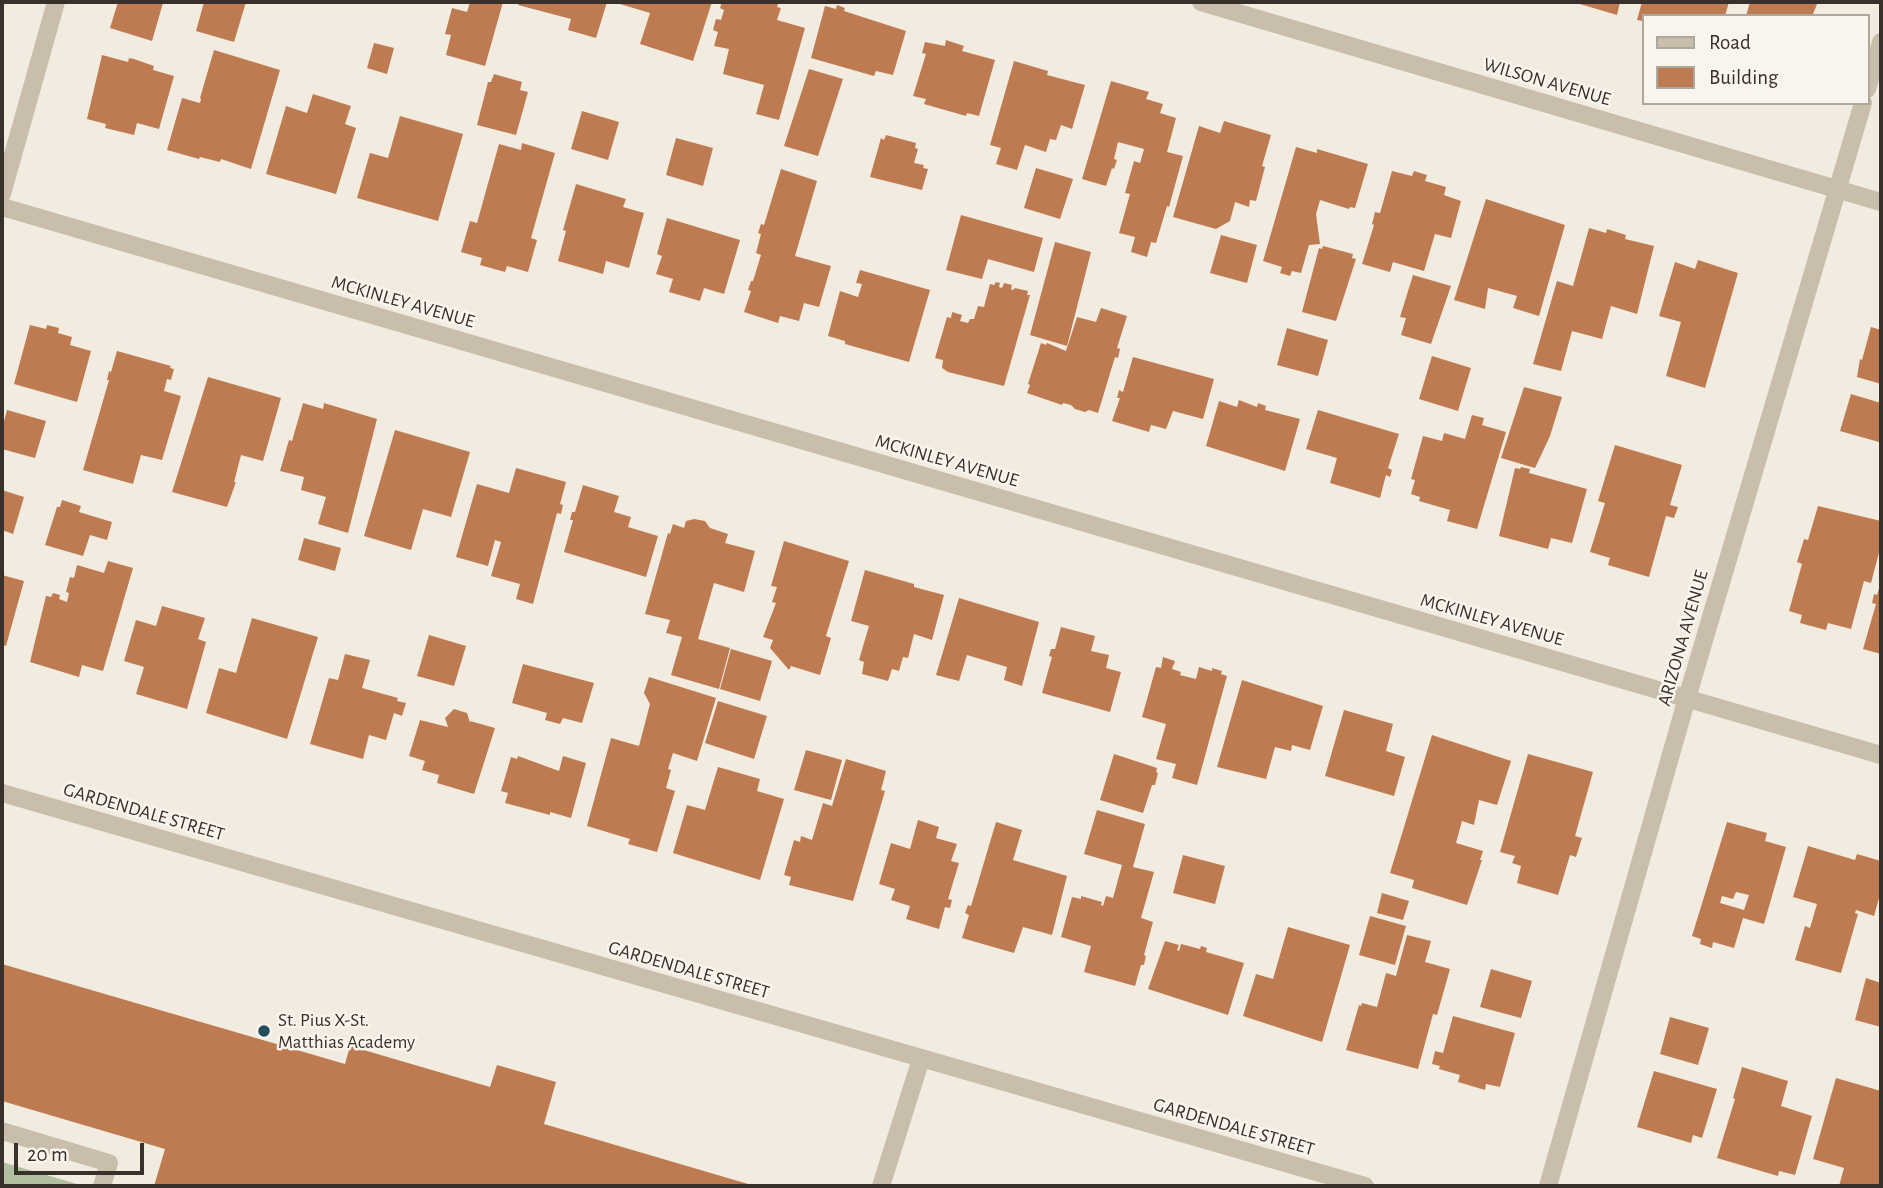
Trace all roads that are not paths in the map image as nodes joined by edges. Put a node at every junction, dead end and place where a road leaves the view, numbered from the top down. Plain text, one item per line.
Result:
1 (56, 2) edge
2 (1200, 2) edge
3 (1881, 42) edge
4 (1869, 82) edge
5 (1862, 105) edge
6 (1837, 190) junction
7 (2, 194) edge
8 (1881, 202) edge
9 (2, 207) edge
10 (1687, 698) junction
11 (1881, 755) edge
12 (2, 793) edge
13 (921, 1059) junction
14 (2, 1130) edge
15 (102, 1186) edge
16 (881, 1186) edge
17 (1365, 1186) edge
18 (1548, 1186) edge

1 - 7 street
2 - 6 street, WILSON AVENUE
3 - 4 street
5 - 6 street, ARIZONA AVENUE
6 - 8 street, WILSON AVENUE
6 - 10 street, ARIZONA AVENUE
9 - 10 street, MCKINLEY AVENUE
10 - 11 street, MCKINLEY AVENUE
10 - 18 street, ARIZONA AVENUE
12 - 13 street, GARDENDALE STREET
13 - 16 street
13 - 17 street, GARDENDALE STREET
14 - 15 street

